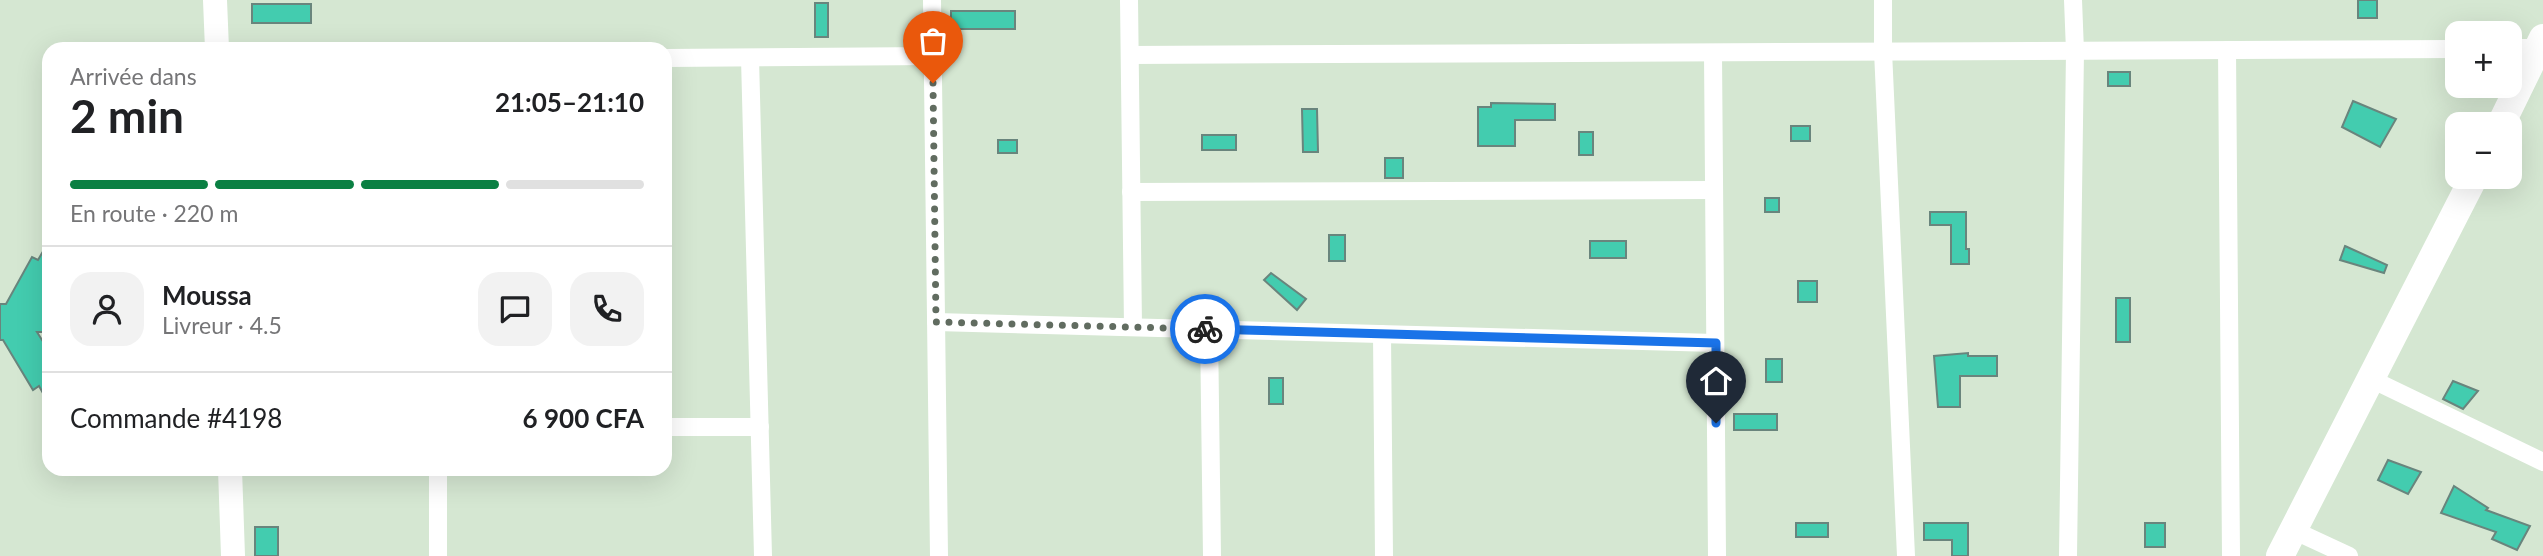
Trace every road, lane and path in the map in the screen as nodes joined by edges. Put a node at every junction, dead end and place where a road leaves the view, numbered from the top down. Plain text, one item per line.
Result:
1 (215, 0) edge
2 (932, 0) edge
3 (1129, 0) edge
4 (1883, 0) edge
5 (2073, 0) edge
6 (216, 42) edge
7 (2540, 43) edge
8 (2522, 46) edge
9 (2445, 49) edge
10 (2227, 50) junction
11 (1883, 51) junction
12 (2075, 51) junction
13 (1713, 54) junction
14 (1129, 55) junction
15 (933, 57) junction
16 (672, 58) edge
17 (750, 58) junction
18 (2507, 112) edge
19 (2468, 189) edge
20 (1714, 190) junction
21 (1131, 192) junction
22 (936, 322) junction
23 (1133, 327) junction
24 (1209, 329) junction
25 (1382, 334) junction
26 (1716, 343) junction
27 (2371, 379) junction
28 (760, 427) junction
29 (672, 428) edge
30 (2543, 462) edge
31 (230, 476) edge
32 (438, 476) edge
33 (2293, 530) junction
34 (233, 556) edge
35 (438, 556) edge
36 (763, 556) edge
37 (939, 556) edge
38 (1212, 556) edge
39 (1384, 556) edge
40 (1717, 556) edge
41 (1906, 556) edge
42 (2068, 556) edge
43 (2231, 556) edge
44 (2280, 556) edge
45 (2349, 556) edge

1 - 6 main road
2 - 15 street
3 - 14 street
4 - 11 street
5 - 12 street
7 - 8 street
7 - 18 main road
9 - 10 street
10 - 12 street
10 - 43 street
11 - 12 street
11 - 13 street
11 - 41 street
12 - 42 street
13 - 14 street
13 - 20 street
14 - 21 street
15 - 17 street
15 - 22 street
16 - 17 street
17 - 28 street
19 - 27 main road
20 - 21 street
20 - 26 street
21 - 23 street
22 - 23 street
22 - 37 street
23 - 24 street
24 - 25 street
24 - 38 street
25 - 26 street
25 - 39 street
26 - 40 street
27 - 30 street
27 - 33 main road
28 - 29 street
28 - 36 street
31 - 34 main road
32 - 35 street
33 - 44 main road
33 - 45 street

